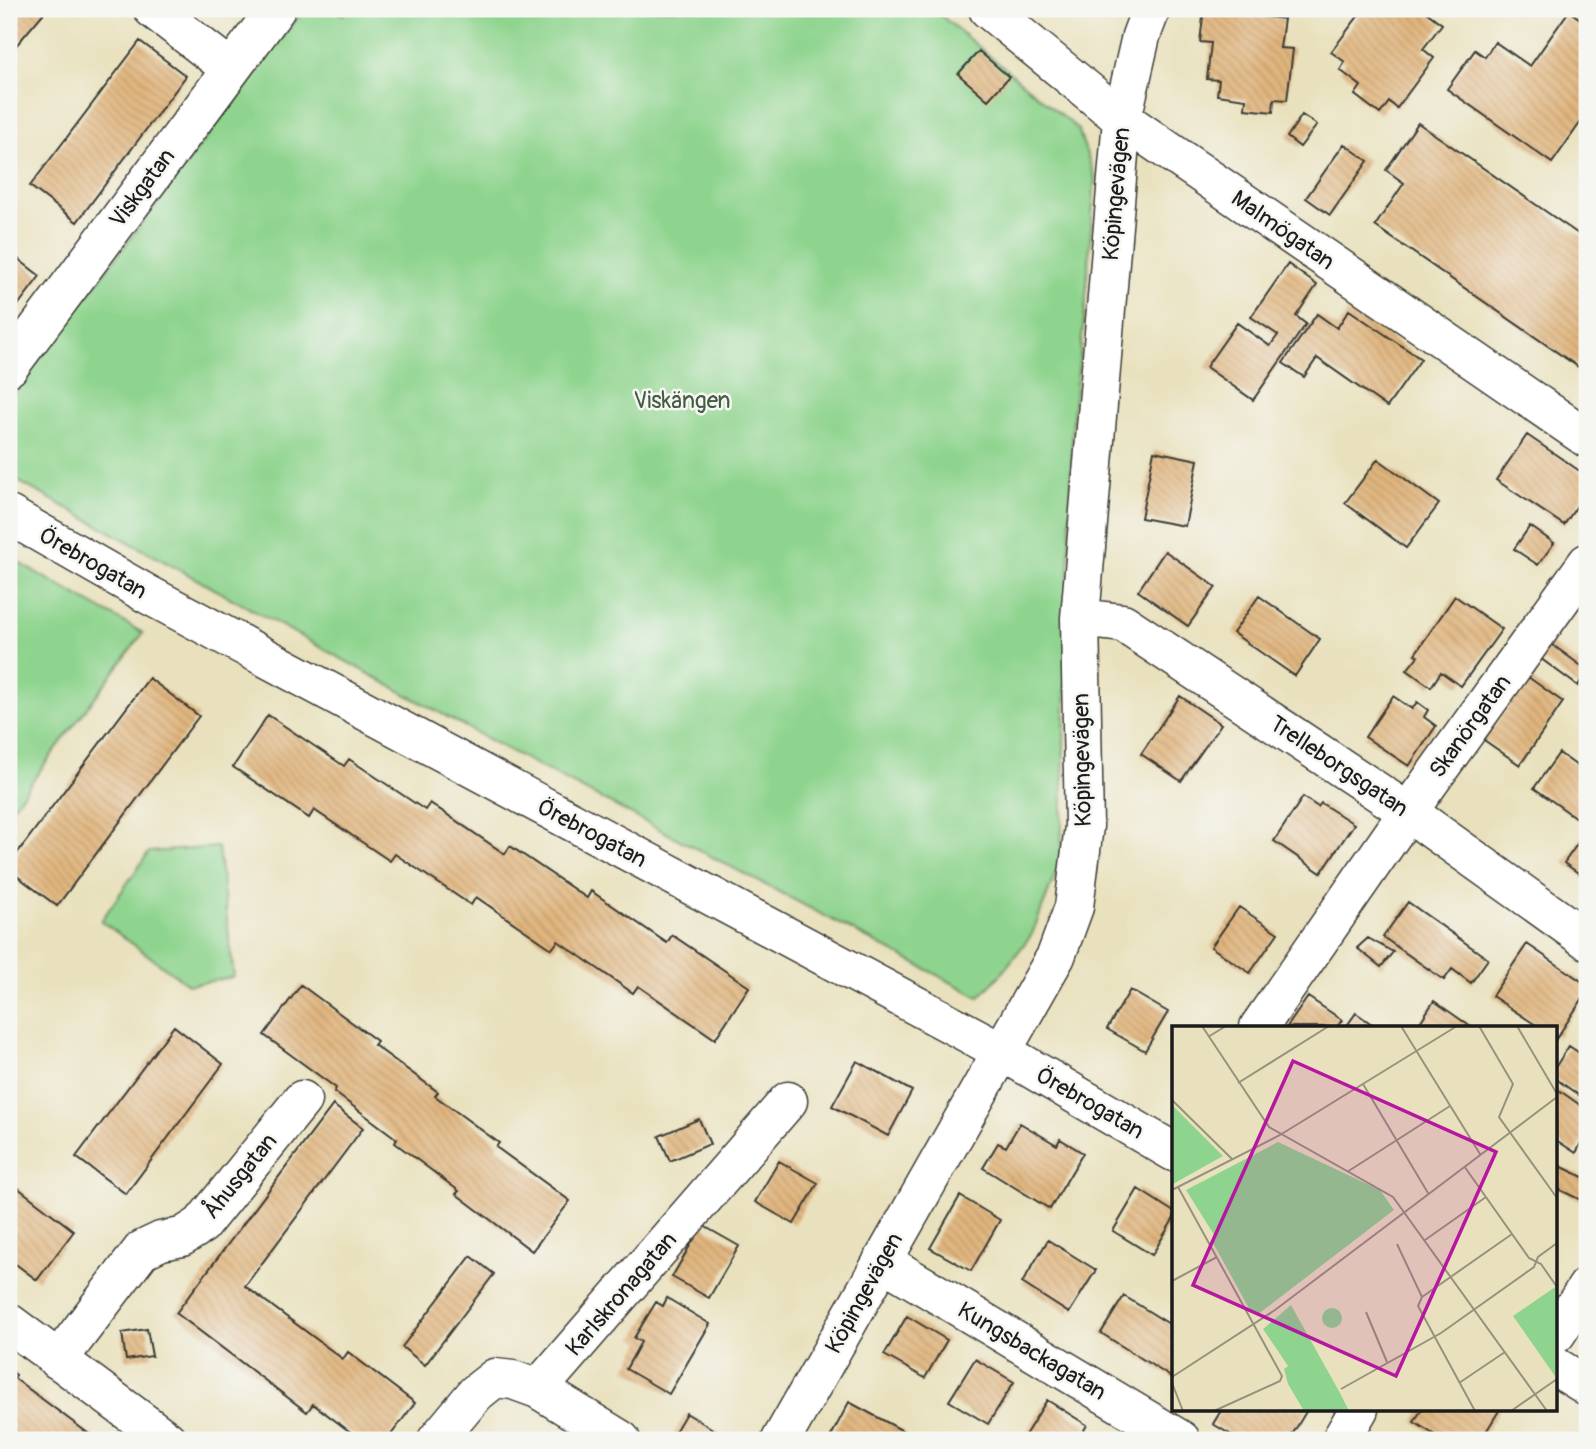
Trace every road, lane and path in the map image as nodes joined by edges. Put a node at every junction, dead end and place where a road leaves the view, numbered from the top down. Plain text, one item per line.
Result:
1 (153, 9) edge
2 (276, 9) edge
3 (988, 9) edge
4 (1151, 9) edge
5 (231, 69) junction
6 (1122, 119) junction
7 (9, 367) edge
8 (1587, 438) edge
9 (9, 515) edge
10 (1587, 564) edge
11 (1080, 618) junction
12 (1408, 812) junction
13 (1587, 940) edge
14 (1260, 1026) edge
15 (1001, 1051) junction
16 (302, 1100) dead end
17 (788, 1101) dead end
18 (1172, 1150) edge
19 (882, 1261) junction
20 (1587, 1287) edge
21 (9, 1323) edge
22 (1558, 1331) edge
23 (58, 1360) junction
24 (1558, 1368) edge
25 (1587, 1386) edge
26 (538, 1389) junction
27 (1358, 1410) edge
28 (167, 1440) edge
29 (437, 1440) edge
30 (621, 1440) edge
31 (781, 1440) edge
32 (1181, 1440) edge
33 (1341, 1440) edge

1 - 5 street
2 - 5 street, Viskgatan
3 - 6 street, Malmögatan
4 - 6 street, Köpingevägen
5 - 7 street, Viskgatan
6 - 8 street, Malmögatan
6 - 11 street, Köpingevägen
9 - 15 street, Örebrogatan
10 - 12 street, Skanörgatan
11 - 12 street, Trelleborgsgatan
11 - 15 street, Köpingevägen
12 - 13 street, Trelleborgsgatan
12 - 14 street, Skanörgatan
15 - 18 street, Örebrogatan
15 - 19 street, Köpingevägen
16 - 23 street, Åhusgatan
17 - 26 street, Karlskronagatan
19 - 31 street, Köpingevägen
19 - 32 street, Kungsbackagatan
20 - 22 street
21 - 23 street
23 - 28 street
24 - 25 street
26 - 29 street
26 - 30 street
27 - 33 street

